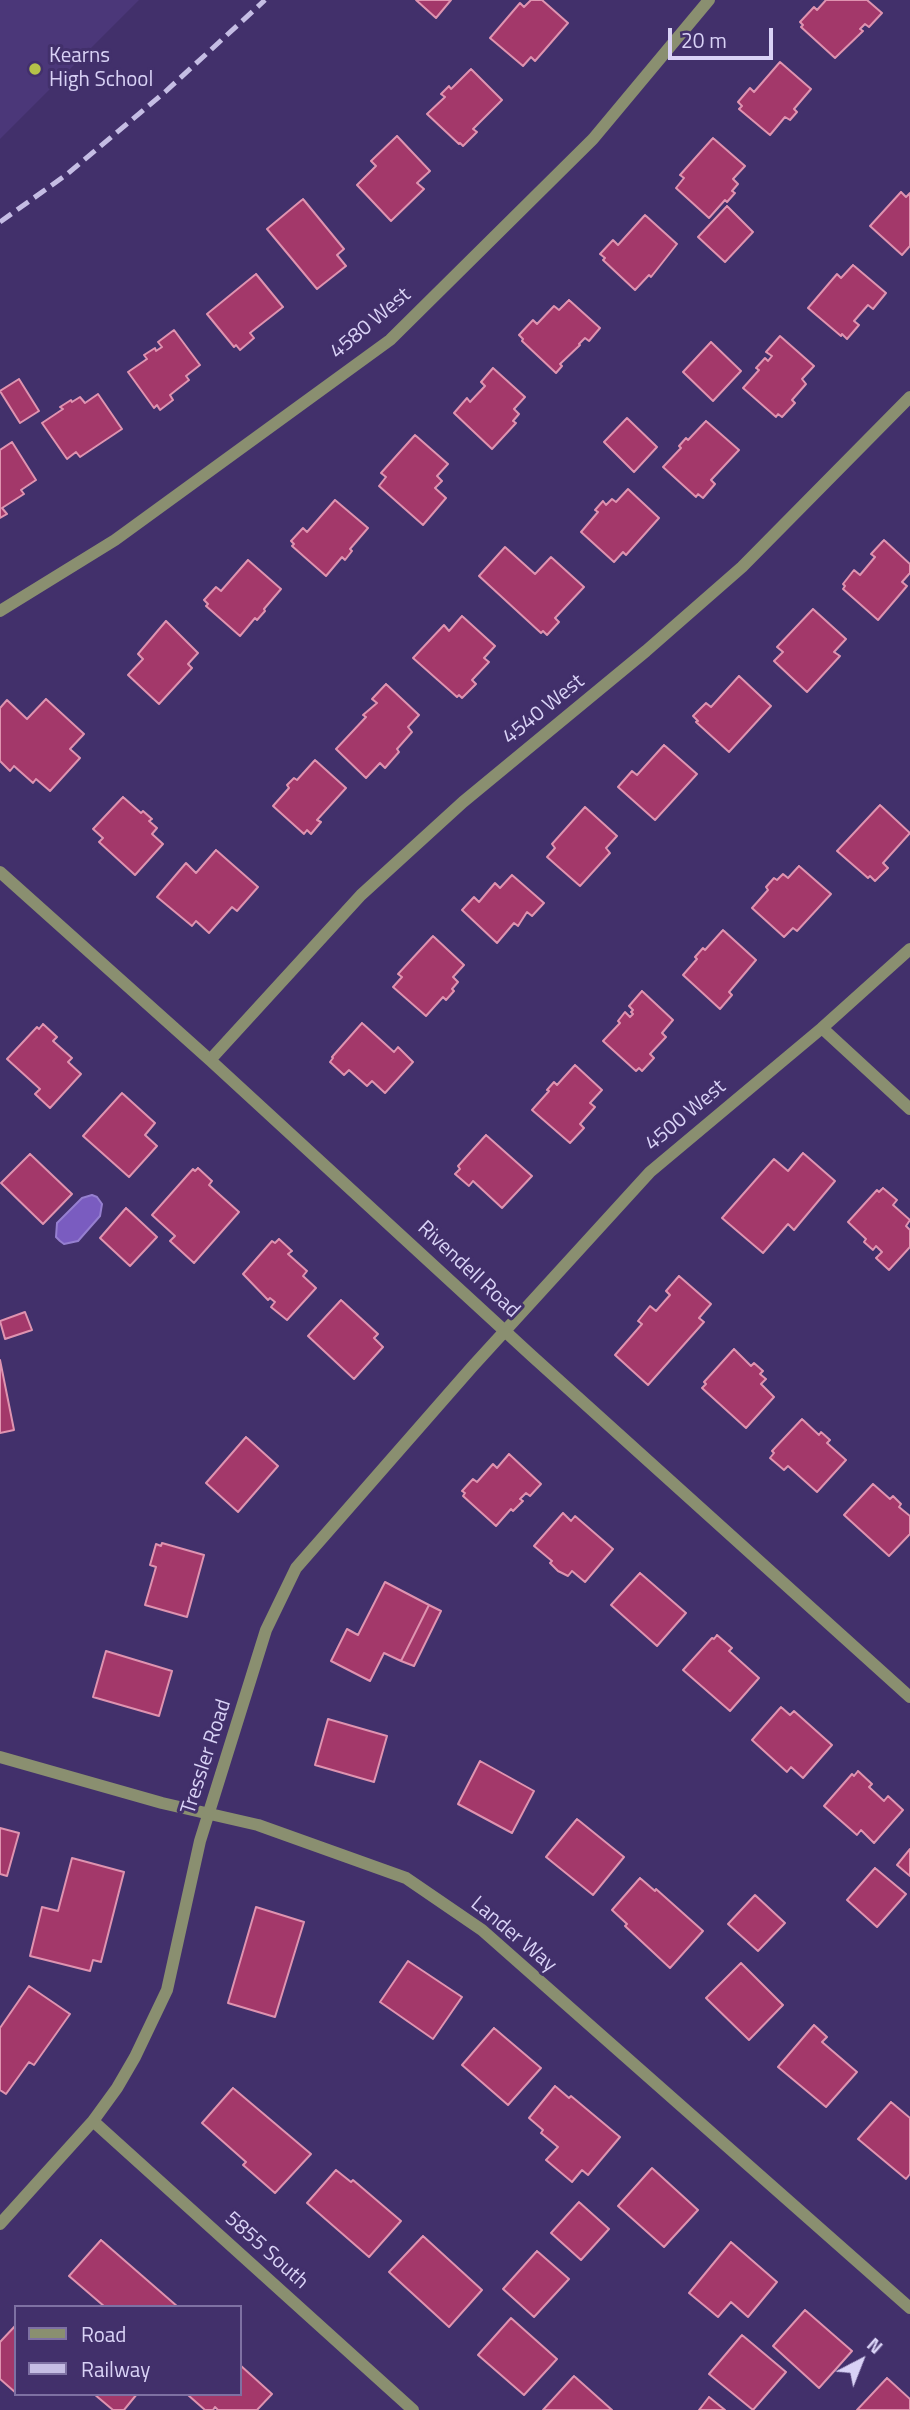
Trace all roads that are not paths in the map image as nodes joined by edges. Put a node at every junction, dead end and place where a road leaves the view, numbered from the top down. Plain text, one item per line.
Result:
1 (709, 0) edge
2 (910, 397) edge
3 (0, 611) edge
4 (0, 872) edge
5 (910, 949) edge
6 (822, 1028) junction
7 (210, 1060) junction
8 (910, 1109) edge
9 (505, 1331) junction
10 (910, 1697) edge
11 (0, 1757) edge
12 (209, 1814) junction
13 (93, 2121) junction
14 (0, 2224) edge
15 (910, 2308) edge
16 (413, 2410) edge

1 - 3 street, 4580 West
2 - 7 street, 4540 West
4 - 7 street, Rivendell Road
5 - 6 street, 4500 West
6 - 8 street
6 - 9 street, 4500 West
7 - 9 street, Rivendell Road
9 - 10 street, Rivendell Road
9 - 12 street, Tressler Road
11 - 12 street, Lander Way
12 - 13 street, Tressler Road
12 - 15 street, Lander Way
13 - 14 street, Tressler Road
13 - 16 street, 5855 South

